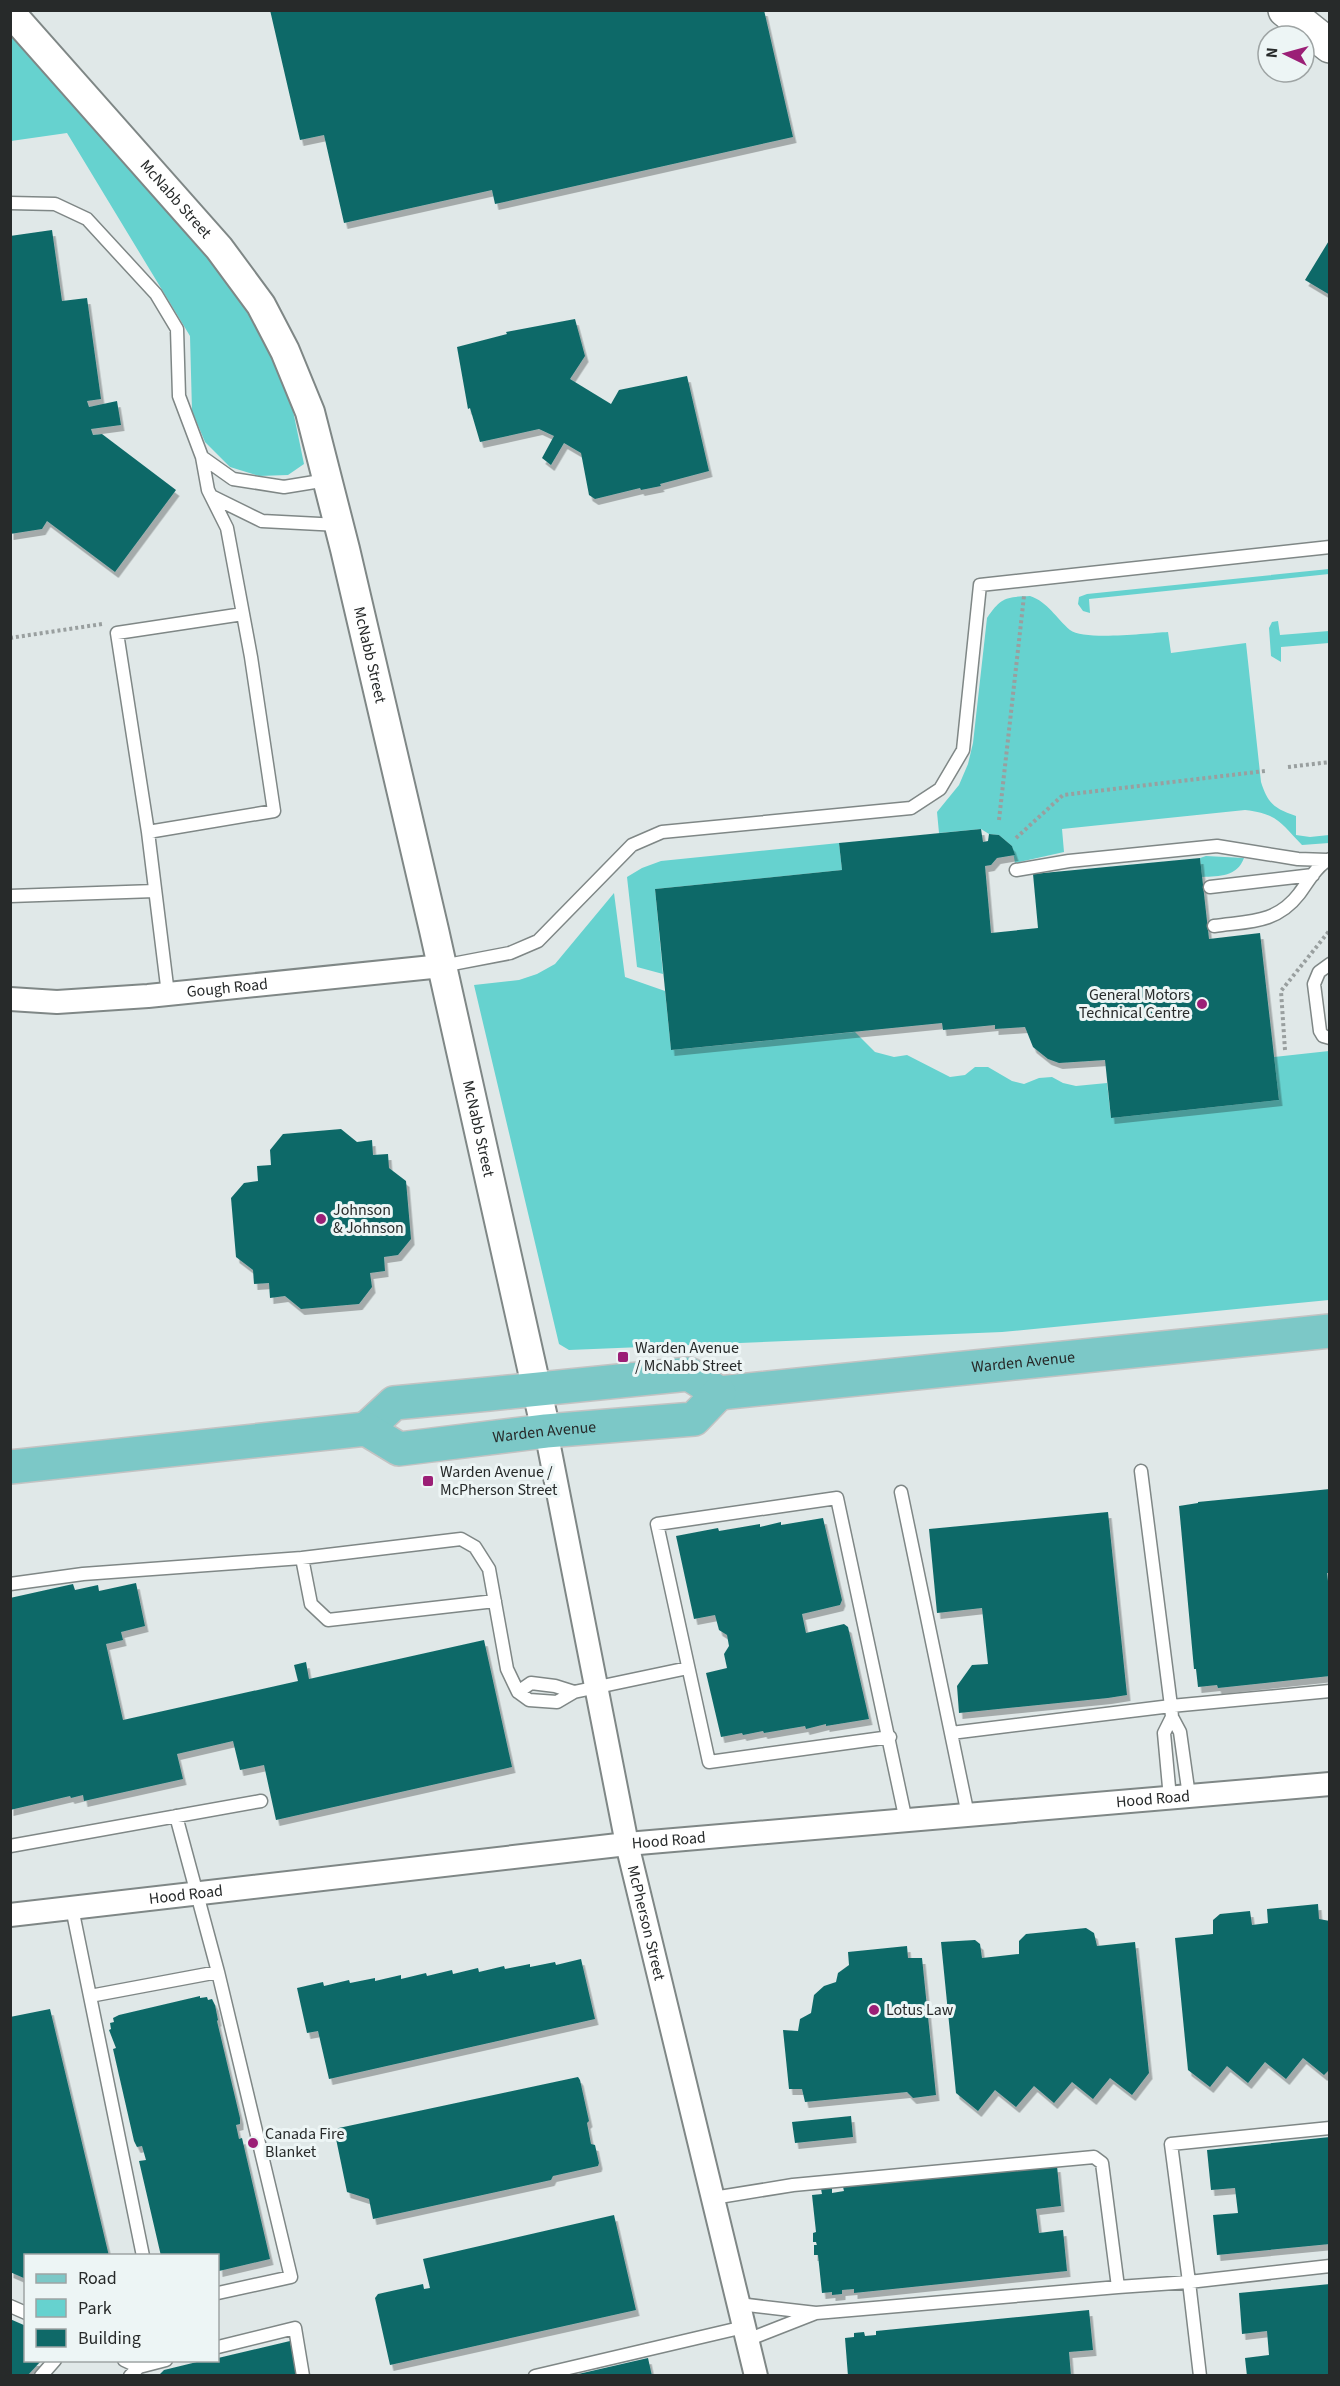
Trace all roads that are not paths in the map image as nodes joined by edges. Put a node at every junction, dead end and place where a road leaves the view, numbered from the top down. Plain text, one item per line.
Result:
1 (1285, 10) edge
2 (10, 12) edge
3 (1329, 46) edge
4 (10, 204) edge
5 (202, 457) junction
6 (327, 480) junction
7 (212, 496) junction
8 (339, 525) junction
9 (1329, 547) edge
10 (243, 614) junction
11 (148, 832) junction
12 (1328, 859) edge
13 (1016, 870) dead end
14 (1312, 875) junction
15 (1210, 887) dead end
16 (155, 891) junction
17 (10, 896) edge
18 (1214, 926) dead end
19 (1329, 964) edge
20 (442, 966) junction
21 (168, 994) junction
22 (10, 999) edge
23 (1329, 1038) edge
24 (1329, 1331) edge
25 (538, 1390) junction
26 (719, 1393) junction
27 (366, 1429) junction
28 (546, 1431) junction
29 (10, 1467) edge
30 (1141, 1470) dead end
31 (901, 1492) dead end
32 (302, 1558) junction
33 (10, 1584) edge
34 (495, 1601) junction
35 (688, 1668) junction
36 (596, 1687) junction
37 (1329, 1691) edge
38 (1171, 1711) junction
39 (951, 1733) junction
40 (890, 1737) junction
41 (1329, 1784) edge
42 (1179, 1797) junction
43 (261, 1801) dead end
44 (968, 1815) junction
45 (176, 1816) junction
46 (906, 1821) junction
47 (627, 1844) junction
48 (10, 1846) edge
49 (196, 1893) junction
50 (72, 1908) junction
51 (10, 1915) edge
52 (218, 1972) junction
53 (90, 1996) junction
54 (1329, 2128) edge
55 (713, 2198) junction
56 (142, 2254) edge
57 (1329, 2266) edge
58 (1189, 2282) junction
59 (1118, 2288) junction
60 (219, 2293) edge
61 (739, 2304) junction
62 (10, 2306) edge
63 (24, 2312) edge
64 (816, 2313) junction
65 (746, 2334) junction
66 (219, 2347) edge
67 (54, 2362) edge
68 (163, 2362) edge
69 (134, 2371) edge
70 (41, 2376) edge
71 (303, 2376) edge
72 (535, 2376) edge
73 (756, 2376) edge
74 (1200, 2376) edge

1 - 3 main road
2 - 6 street, McNabb Street
4 - 5 lane
5 - 6 lane
5 - 7 lane
6 - 8 street, McNabb Street
7 - 8 lane
7 - 10 lane
8 - 20 street, McNabb Street
9 - 20 lane
10 - 11 lane
10 - 11 lane
11 - 16 lane
12 - 13 lane
12 - 14 lane
14 - 15 lane
14 - 18 lane
16 - 17 lane
16 - 21 lane
19 - 23 lane
20 - 21 street, Gough Road
20 - 25 street, McNabb Street
21 - 22 street, Gough Road
24 - 26 main road, Warden Avenue
25 - 26 main road
25 - 27 main road
25 - 28 street, McNabb Street
26 - 28 main road, Warden Avenue
27 - 28 main road, Warden Avenue
27 - 29 main road
28 - 36 street, McPherson Street
30 - 38 lane
31 - 39 lane
32 - 33 lane
32 - 34 lane
32 - 34 lane
34 - 36 lane
35 - 36 lane
35 - 40 lane
35 - 40 lane
36 - 47 street, McPherson Street
37 - 38 lane
38 - 39 lane
38 - 42 lane
38 - 42 lane
39 - 44 lane
40 - 46 lane
41 - 42 street, Hood Road
42 - 44 street, Hood Road
43 - 45 lane
44 - 46 street, Hood Road
45 - 48 lane
45 - 49 lane
46 - 47 street, Hood Road
47 - 49 street, Hood Road
47 - 55 street, McPherson Street
49 - 50 street, Hood Road
49 - 52 lane
50 - 51 street, Hood Road
50 - 53 lane
52 - 53 lane
52 - 60 lane
53 - 56 lane
54 - 58 lane
55 - 59 lane
55 - 61 street, McPherson Street
57 - 58 lane
58 - 59 lane
58 - 74 lane
59 - 64 lane
61 - 64 lane
61 - 65 street, McPherson Street
62 - 63 lane
64 - 65 lane
65 - 72 lane
65 - 73 street, McPherson Street
66 - 71 lane
67 - 70 lane
68 - 69 lane

